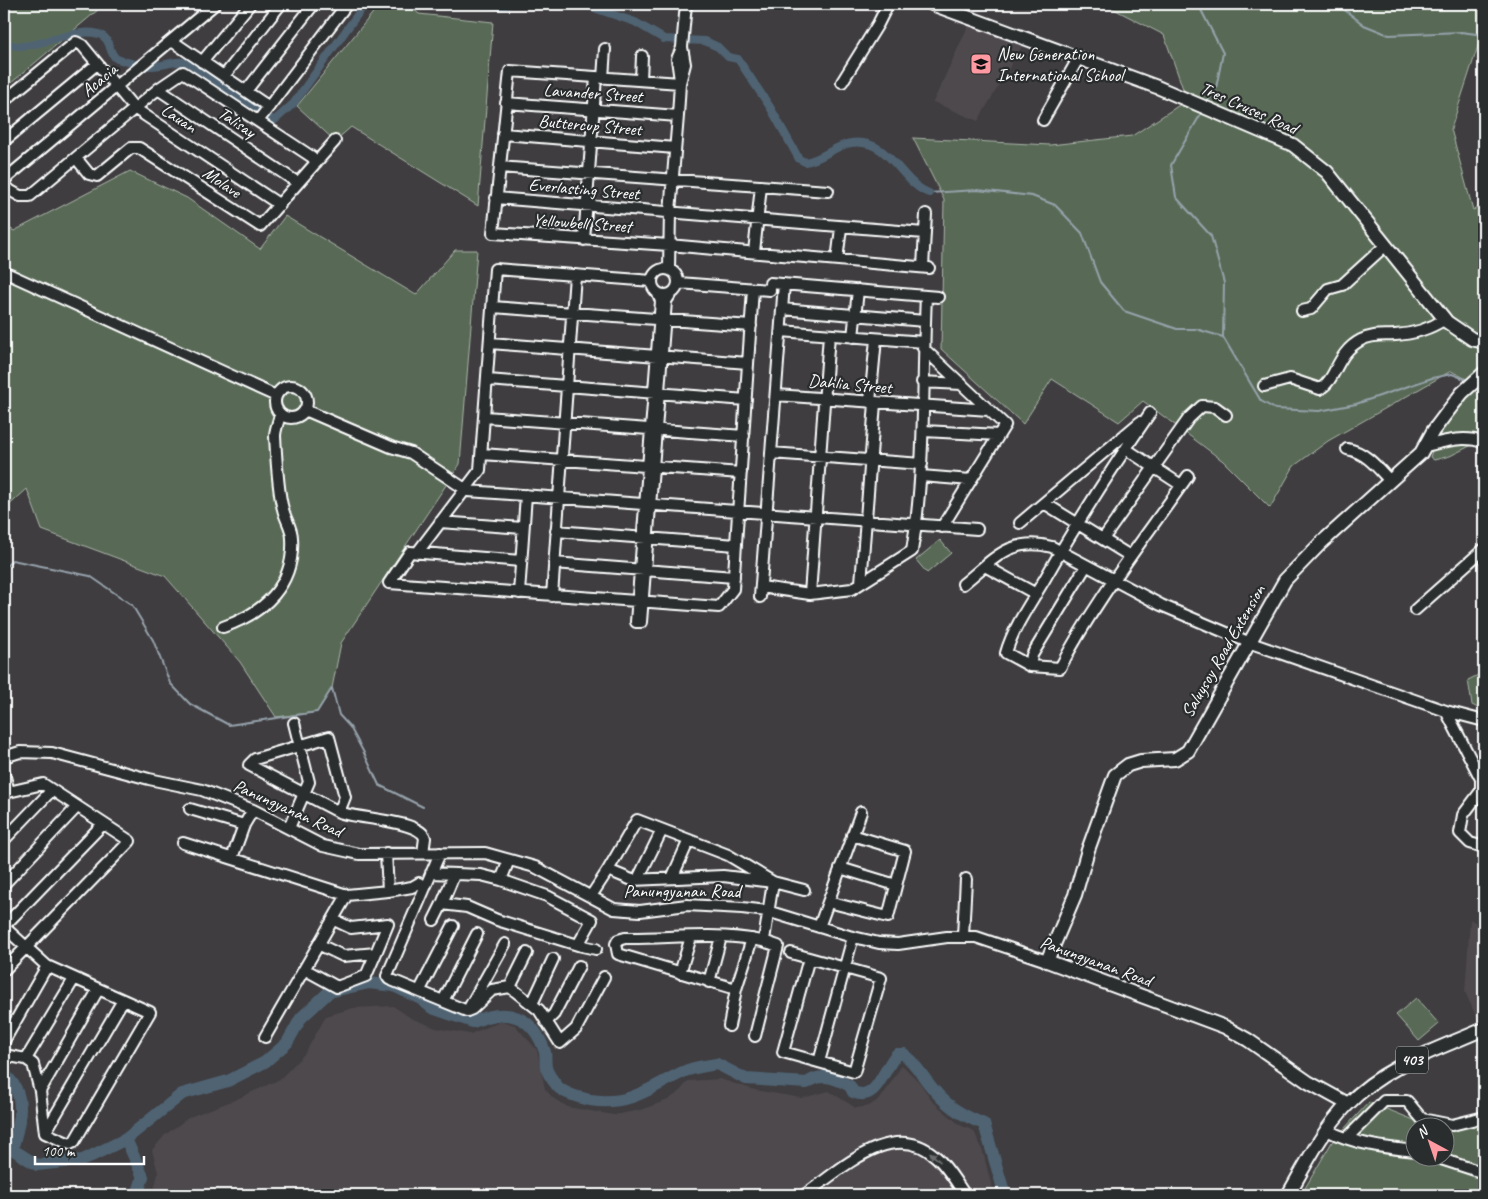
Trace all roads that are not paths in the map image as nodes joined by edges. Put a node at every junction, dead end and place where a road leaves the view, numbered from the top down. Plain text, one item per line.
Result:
1 (216, 4) edge
2 (250, 4) edge
3 (281, 4) edge
4 (314, 4) edge
5 (347, 4) edge
6 (686, 4) edge
7 (888, 4) edge
8 (932, 4) edge
9 (172, 41) junction
10 (605, 49) dead end
11 (642, 56) dead end
12 (1078, 59) junction
13 (202, 62) junction
14 (97, 64) junction
15 (224, 76) junction
16 (599, 77) junction
17 (640, 80) junction
18 (842, 82) dead end
19 (680, 83) junction
20 (116, 87) junction
21 (158, 89) junction
22 (246, 91) junction
23 (4, 101) edge
24 (506, 102) junction
25 (134, 108) junction
26 (593, 109) junction
27 (264, 114) junction
28 (678, 116) junction
29 (1043, 120) dead end
30 (503, 134) junction
31 (4, 141) edge
32 (335, 141) dead end
33 (591, 142) junction
34 (675, 148) junction
35 (76, 158) junction
36 (316, 163) junction
37 (500, 167) junction
38 (589, 173) junction
39 (4, 180) edge
40 (673, 180) junction
41 (298, 183) junction
42 (761, 186) junction
43 (4, 187) edge
44 (828, 191) dead end
45 (496, 198) junction
46 (280, 204) junction
47 (586, 206) junction
48 (670, 212) junction
49 (926, 214) dead end
50 (758, 221) junction
51 (841, 228) junction
52 (924, 233) junction
53 (584, 240) junction
54 (668, 245) junction
55 (1386, 245) junction
56 (754, 252) junction
57 (837, 260) junction
58 (665, 269) junction
59 (4, 272) edge
60 (575, 275) junction
61 (652, 281) junction
62 (678, 283) junction
63 (784, 284) junction
64 (754, 289) junction
65 (858, 290) junction
66 (658, 294) junction
67 (670, 295) junction
68 (926, 296) junction
69 (938, 297) dead end
70 (493, 307) junction
71 (782, 309) junction
72 (1302, 311) dead end
73 (572, 313) junction
74 (855, 315) junction
75 (662, 319) junction
76 (1445, 319) junction
77 (925, 320) junction
78 (751, 326) junction
79 (781, 331) junction
80 (830, 335) junction
81 (853, 337) junction
82 (876, 339) junction
83 (1484, 342) edge
84 (490, 344) junction
85 (924, 345) junction
86 (570, 350) junction
87 (659, 356) junction
88 (748, 363) junction
89 (1484, 373) edge
90 (488, 380) junction
91 (922, 382) junction
92 (962, 384) junction
93 (567, 386) junction
94 (1264, 386) dead end
95 (656, 393) junction
96 (776, 395) junction
97 (276, 396) junction
98 (826, 399) junction
99 (746, 400) junction
100 (872, 403) junction
101 (923, 407) junction
102 (305, 410) junction
103 (989, 410) junction
104 (280, 414) junction
105 (1226, 415) dead end
106 (485, 417) junction
107 (564, 423) junction
108 (654, 430) junction
109 (924, 431) junction
110 (744, 436) junction
111 (999, 436) junction
112 (1484, 443) edge
113 (1426, 446) junction
114 (1126, 449) junction
115 (1347, 449) dead end
116 (771, 453) junction
117 (482, 454) junction
118 (821, 457) junction
119 (561, 460) junction
120 (870, 460) junction
121 (922, 464) junction
122 (651, 466) junction
123 (1152, 466) junction
124 (741, 473) junction
125 (921, 476) junction
126 (1188, 476) dead end
127 (971, 480) junction
128 (1390, 481) junction
129 (1181, 485) junction
130 (464, 488) junction
131 (526, 495) junction
132 (559, 498) junction
133 (1044, 503) junction
134 (648, 504) junction
135 (738, 511) junction
136 (766, 513) junction
137 (816, 517) junction
138 (865, 521) junction
139 (440, 522) junction
140 (1020, 522) dead end
141 (1076, 524) junction
142 (916, 525) junction
143 (942, 527) junction
144 (523, 528) junction
145 (977, 530) dead end
146 (556, 531) junction
147 (645, 538) junction
148 (1103, 539) junction
149 (736, 545) junction
150 (1484, 549) edge
151 (1060, 551) junction
152 (417, 553) junction
153 (1130, 556) junction
154 (521, 560) junction
155 (554, 563) junction
156 (986, 566) junction
157 (1086, 566) junction
158 (643, 570) junction
159 (734, 577) junction
160 (1113, 581) junction
161 (861, 584) junction
162 (963, 584) dead end
163 (519, 593) junction
164 (810, 594) junction
165 (1036, 594) junction
166 (552, 596) junction
167 (640, 602) junction
168 (1415, 610) dead end
169 (222, 627) dead end
170 (1248, 642) junction
171 (1030, 666) junction
172 (1446, 711) junction
173 (1484, 721) edge
174 (294, 723) dead end
175 (300, 745) junction
176 (4, 757) edge
177 (4, 773) edge
178 (52, 790) junction
179 (6, 793) edge
180 (305, 793) junction
181 (77, 807) junction
182 (190, 809) dead end
183 (253, 810) junction
184 (339, 812) junction
185 (861, 812) dead end
186 (103, 824) junction
187 (244, 825) junction
188 (289, 828) junction
189 (662, 830) junction
190 (852, 835) junction
191 (4, 840) edge
192 (689, 840) junction
193 (183, 843) dead end
194 (1484, 847) edge
195 (386, 853) junction
196 (423, 853) junction
197 (440, 853) junction
198 (232, 858) junction
199 (509, 860) junction
200 (840, 868) junction
201 (608, 870) junction
202 (432, 873) junction
203 (454, 875) junction
204 (672, 878) junction
205 (638, 879) junction
206 (966, 879) dead end
207 (501, 880) junction
208 (773, 882) junction
209 (419, 883) dead end
210 (4, 884) edge
211 (896, 884) junction
212 (804, 890) dead end
213 (388, 891) junction
214 (347, 895) junction
215 (591, 896) junction
216 (828, 902) junction
217 (442, 904) junction
218 (767, 911) junction
219 (334, 920) junction
220 (434, 920) dead end
221 (453, 926) dead end
222 (4, 927) edge
223 (819, 927) junction
224 (477, 934) dead end
225 (964, 936) junction
226 (691, 937) junction
227 (721, 937) junction
228 (853, 937) junction
229 (752, 939) junction
230 (764, 940) junction
231 (505, 944) dead end
232 (320, 945) junction
233 (578, 945) junction
234 (26, 948) junction
235 (596, 949) dead end
236 (376, 953) junction
237 (526, 953) dead end
238 (791, 953) dead end
239 (809, 958) junction
240 (553, 959) dead end
241 (1048, 961) junction
242 (47, 966) junction
243 (579, 966) dead end
244 (844, 968) junction
245 (4, 970) edge
246 (306, 970) junction
247 (680, 973) junction
248 (604, 978) dead end
249 (74, 979) junction
250 (709, 982) junction
251 (510, 987) junction
252 (736, 989) junction
253 (98, 990) junction
254 (420, 990) junction
255 (123, 1000) junction
256 (443, 1001) junction
257 (532, 1004) junction
258 (467, 1011) junction
259 (546, 1022) junction
260 (729, 1026) dead end
261 (1484, 1029) edge
262 (755, 1036) dead end
263 (265, 1038) dead end
264 (4, 1041) edge
265 (4, 1054) edge
266 (26, 1059) junction
267 (819, 1062) junction
268 (40, 1091) junction
269 (1348, 1104) junction
270 (1484, 1117) edge
271 (1327, 1130) junction
272 (45, 1133) junction
273 (1347, 1138) junction
274 (1406, 1150) edge
275 (1456, 1164) edge
276 (1484, 1174) edge
277 (804, 1195) edge
278 (965, 1195) edge
279 (1288, 1195) edge

1 - 9 street, Acacia
2 - 13 street
3 - 15 street
4 - 22 street
5 - 27 street
6 - 19 street
7 - 18 street
8 - 12 main road, Tres Cruses Road
9 - 13 street
9 - 20 street, Acacia
10 - 16 street
11 - 17 street
12 - 29 street
12 - 55 main road, Tres Cruses Road
13 - 15 street
14 - 20 street, Lauan
14 - 23 street, Lauan
14 - 31 street
15 - 22 street
16 - 17 street
16 - 24 street
16 - 26 street
17 - 19 street
19 - 28 street
20 - 25 street, Lauan
20 - 39 street, Acacia
21 - 25 street
21 - 27 street
21 - 41 street, Talisay
22 - 27 street
24 - 26 street, Lavander Street
24 - 30 street
25 - 35 street
25 - 46 street, Lauan
26 - 28 street, Lavander Street
26 - 33 street
27 - 36 street
28 - 34 street
30 - 33 street, Buttercup Street
30 - 37 street
32 - 36 street, Molave
33 - 34 street, Buttercup Street
33 - 38 street
34 - 40 street
35 - 43 street
35 - 46 street, Molave
36 - 41 street, Molave
37 - 38 street
37 - 45 street
38 - 40 street
38 - 47 street
40 - 42 street
40 - 48 street
41 - 46 street, Molave
42 - 44 street
42 - 50 street
45 - 47 street, Everlasting Street
45 - 53 street, Yellowbell Street
47 - 48 street, Everlasting Street
47 - 53 street
48 - 50 street, Everlasting Street
48 - 54 street
49 - 52 street
50 - 51 street, Everlasting Street
50 - 56 street
51 - 52 street, Everlasting Street
51 - 57 street
52 - 57 street, Yellowbell Street
53 - 54 street, Yellowbell Street
54 - 56 street, Yellowbell Street
54 - 58 street
55 - 72 street
55 - 76 main road, Tres Cruses Road
56 - 57 street, Yellowbell Street
58 - 61 street
58 - 62 street
59 - 97 street
60 - 61 street
60 - 70 street
60 - 73 street
61 - 66 street
62 - 64 street
62 - 67 street
63 - 64 street
63 - 65 street
63 - 71 street
64 - 78 street
65 - 68 street
65 - 74 street
66 - 67 street
66 - 75 street
67 - 75 street
68 - 69 street
68 - 77 street
70 - 73 street
70 - 84 street
71 - 74 street
71 - 79 street
73 - 75 street
73 - 86 street
74 - 77 street
74 - 81 street
75 - 78 street
75 - 87 street
76 - 83 main road, Tres Cruses Road
76 - 94 street
77 - 85 street
78 - 88 street
79 - 80 street
79 - 96 street
80 - 81 street
80 - 98 street
81 - 82 street
82 - 85 street
82 - 100 street
84 - 86 street
84 - 90 street
85 - 91 street
85 - 92 street
86 - 87 street
86 - 93 street
87 - 88 street
87 - 95 street
88 - 99 street
89 - 113 main road, Saluysoy Road Extension
90 - 93 street
90 - 106 street
91 - 92 street
91 - 101 street
92 - 103 street
93 - 95 street
93 - 107 street
95 - 99 street
95 - 108 street
96 - 98 street, Dahlia Street
96 - 116 street
97 - 102 street
97 - 104 street
98 - 100 street, Dahlia Street
98 - 118 street
99 - 110 street
100 - 101 street, Dahlia Street
100 - 120 street
101 - 103 street, Dahlia Street
101 - 109 street
102 - 104 street
102 - 130 street
103 - 111 street
104 - 169 street
105 - 123 street
106 - 107 street
106 - 117 street
107 - 108 street
107 - 119 street
108 - 110 street
108 - 122 street
109 - 111 street
109 - 121 street
110 - 124 street
111 - 127 street
112 - 113 street
113 - 128 main road, Saluysoy Road Extension
114 - 123 street
114 - 133 street
114 - 141 street
115 - 128 street
116 - 118 street
116 - 136 street
117 - 119 street
117 - 130 street
118 - 120 street
118 - 137 street
119 - 122 street
119 - 132 street
120 - 121 street
120 - 138 street
121 - 125 street
122 - 124 street
122 - 134 street
123 - 129 street
123 - 148 street
124 - 135 street
125 - 127 street
125 - 142 street
126 - 129 street
127 - 143 street
128 - 170 main road, Saluysoy Road Extension
129 - 153 street
130 - 131 street
130 - 139 street
131 - 132 street
131 - 144 street
132 - 134 street
132 - 146 street
133 - 140 street
133 - 141 street
134 - 135 street
134 - 147 street
135 - 136 street
135 - 149 street
136 - 137 street
136 - 164 street
137 - 138 street
137 - 164 street
138 - 142 street
138 - 161 street
139 - 144 street
139 - 152 street
141 - 148 street
141 - 151 street
142 - 143 street
142 - 161 street
143 - 145 street
144 - 154 street
146 - 147 street
146 - 155 street
147 - 149 street
147 - 158 street
148 - 153 street
149 - 159 street
150 - 168 street
151 - 156 street
151 - 157 street
151 - 165 street
152 - 154 street
152 - 163 street
153 - 160 street
154 - 163 street
155 - 158 street
155 - 166 street
156 - 162 street
156 - 165 street
157 - 160 street
157 - 171 street
158 - 159 street
158 - 167 street
159 - 167 street
160 - 170 street
160 - 171 street
161 - 164 street
163 - 166 street
165 - 171 street
166 - 167 street
170 - 172 street
170 - 241 main road, Saluysoy Road Extension
172 - 173 street
172 - 194 street
174 - 175 street
175 - 180 street
175 - 180 street
175 - 184 street
176 - 183 street, Panungyanan Road
177 - 179 street
178 - 179 street
178 - 181 street
178 - 191 street
180 - 184 street
180 - 188 street
181 - 186 street
181 - 210 street
182 - 187 street
183 - 187 street
183 - 188 street, Panungyanan Road
184 - 196 street
185 - 190 street
186 - 222 street
186 - 234 street
187 - 198 street
188 - 195 street, Panungyanan Road
189 - 192 street
189 - 201 street
189 - 205 street
190 - 200 street
190 - 211 street
192 - 204 street
192 - 208 street
193 - 198 street
195 - 196 street, Panungyanan Road
195 - 213 street
196 - 197 street, Panungyanan Road
197 - 199 street, Panungyanan Road
197 - 202 street
198 - 214 street
199 - 207 street
199 - 215 street, Panungyanan Road
200 - 211 street
200 - 216 street
201 - 205 street
201 - 215 street
202 - 203 street
202 - 254 street
203 - 207 street
203 - 217 street
204 - 205 street
204 - 208 street
206 - 225 street
207 - 233 street
208 - 212 street
208 - 218 street
209 - 213 street
211 - 216 street
213 - 214 street
214 - 219 street
215 - 218 street, Panungyanan Road
216 - 223 street
217 - 220 street
217 - 233 street
218 - 223 street, Panungyanan Road
218 - 230 street
219 - 232 street
219 - 236 street
221 - 254 street
222 - 234 street
223 - 228 street, Panungyanan Road
224 - 256 street
225 - 228 street, Panungyanan Road
225 - 241 street, Panungyanan Road
226 - 227 street
226 - 247 street
226 - 247 street
227 - 229 street
227 - 250 street
228 - 244 street
229 - 230 street
229 - 252 street
230 - 262 street
231 - 258 street
232 - 236 street
232 - 246 street
233 - 235 street
234 - 242 street
234 - 245 street
236 - 246 street
237 - 251 street
238 - 239 street
239 - 244 street
239 - 267 street
240 - 257 street
241 - 269 main road, Panungyanan Road
242 - 249 street
242 - 264 street
243 - 259 street
244 - 267 street
244 - 267 street
246 - 263 street
247 - 250 street
248 - 259 street
249 - 253 street
249 - 266 street
250 - 252 street
251 - 257 street
251 - 258 street
252 - 260 street
253 - 255 street
253 - 268 street
254 - 256 street
255 - 272 street
255 - 272 street
256 - 258 street
257 - 259 street
261 - 269 main road, 403
265 - 266 street
266 - 268 street
268 - 272 street
269 - 271 main road, 403
270 - 273 street
271 - 273 street
271 - 279 main road, 403
273 - 274 street
275 - 276 street
278 -> 277 street

